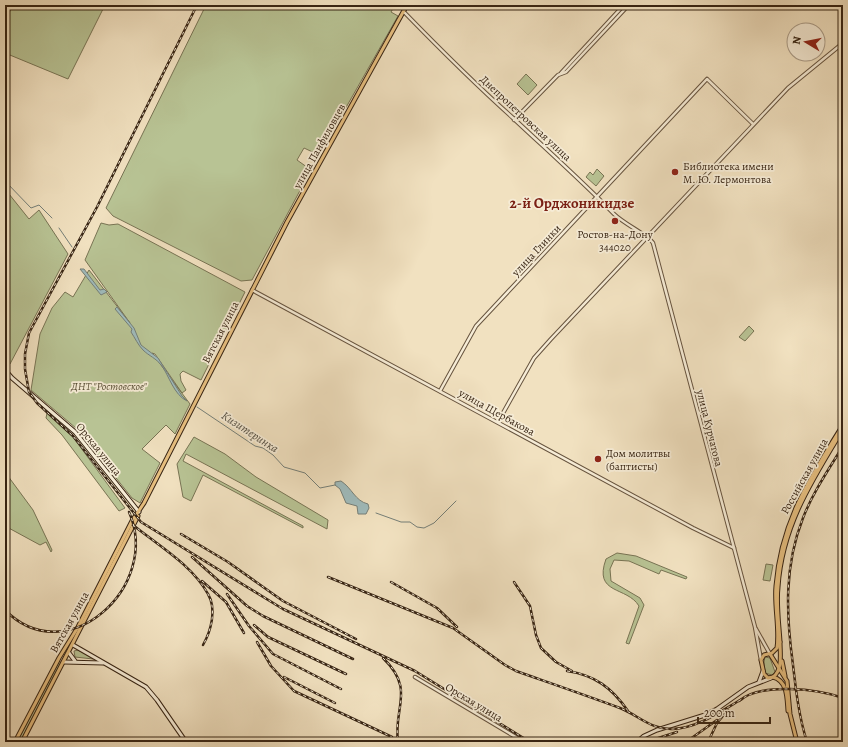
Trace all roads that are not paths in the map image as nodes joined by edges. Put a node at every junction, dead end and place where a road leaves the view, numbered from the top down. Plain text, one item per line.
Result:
1 (407, 5) edge
2 (624, 5) edge
3 (404, 12) junction
4 (843, 42) edge
5 (514, 120) junction
6 (753, 124) junction
7 (598, 196) junction
8 (647, 236) junction
9 (252, 290) junction
10 (5, 370) edge
11 (440, 390) junction
12 (498, 422) junction
13 (843, 425) edge
14 (843, 429) edge
15 (139, 512) junction
16 (734, 548) junction
17 (755, 627) junction
18 (68, 642) junction
19 (780, 642) junction
20 (73, 645) junction
21 (66, 646) junction
22 (69, 653) junction
23 (770, 654) junction
24 (58, 658) junction
25 (761, 660) junction
26 (75, 661) junction
27 (64, 662) junction
28 (104, 663) junction
29 (779, 668) junction
30 (763, 671) junction
31 (785, 676) junction
32 (415, 677) dead end
33 (772, 678) junction
34 (759, 682) junction
35 (787, 693) junction
36 (15, 742) edge
37 (22, 742) edge
38 (186, 742) edge
39 (524, 742) edge
40 (636, 742) edge
41 (796, 742) edge

1 - 3 main road
2 - 5 street
3 - 5 street, Днепропетровская улица
3 - 9 main road, улица Панфиловцев
4 - 6 street
5 - 7 street, Днепропетровская улица
6 - 7 street, улица Глинки
6 - 8 street
7 - 8 street, Днепропетровская улица
7 - 11 street, улица Глинки
8 - 12 street
8 - 16 street, улица Курчатова
9 - 11 street, улица Щербакова
9 - 15 main road, Вятская улица
10 - 15 main road, Орская улица
11 - 12 street, улица Щербакова
12 - 16 street, улица Щербакова
13 - 23 main road, Российская улица
14 - 19 main road, Российская улица
15 - 18 main road, Вятская улица
15 - 20 main road, Вятская улица
16 - 17 street, улица Курчатова
17 - 23 street, улица Курчатова
17 - 25 street, улица Курчатова
18 - 20 main road
18 - 21 main road, Вятская улица
19 - 29 main road
19 - 31 main road
20 - 22 main road, Вятская улица
20 - 28 main road
21 - 22 main road
21 - 24 main road, Вятская улица
22 - 26 main road
22 - 27 main road, Вятская улица
23 - 25 main road
23 - 29 main road
24 - 27 main road
24 - 36 main road, Вятская улица
25 - 30 main road
26 - 27 main road
26 - 28 main road
27 - 37 main road, Вятская улица
28 - 38 main road
29 - 31 main road
29 - 33 main road
30 - 33 main road
30 - 34 main road
31 - 35 main road
32 - 39 street, Орская улица
33 - 34 main road
33 - 35 main road
34 - 40 main road
35 - 41 main road

